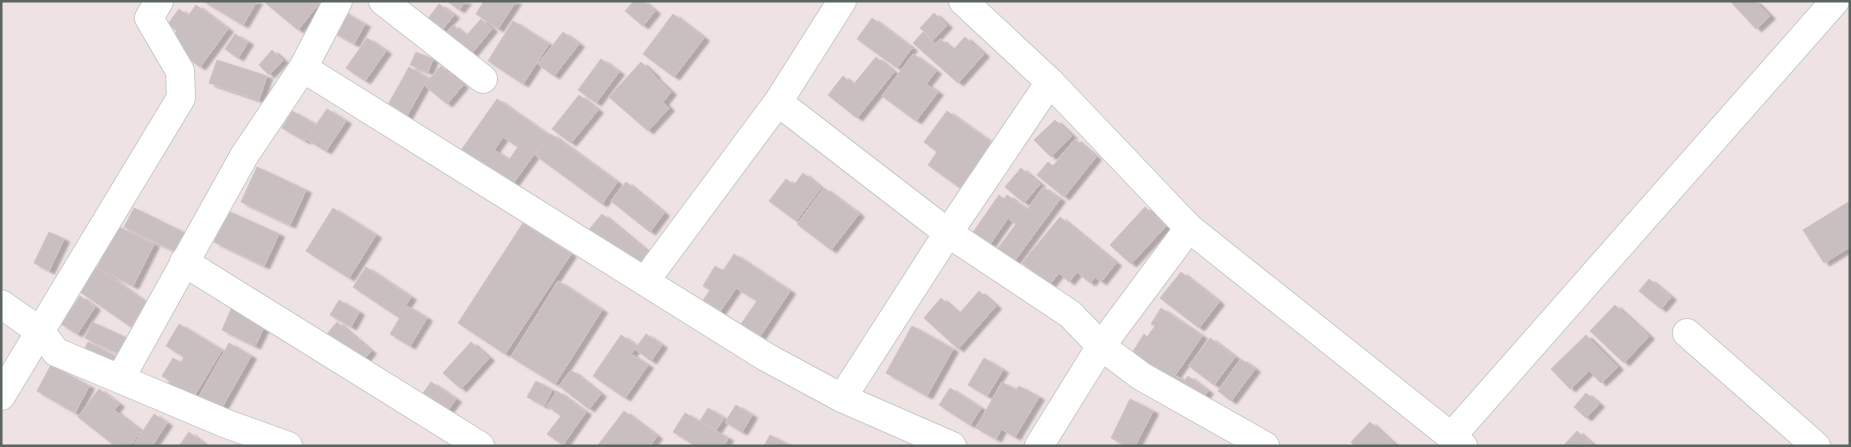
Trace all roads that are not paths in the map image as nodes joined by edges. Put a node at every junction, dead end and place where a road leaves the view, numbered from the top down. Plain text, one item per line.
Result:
1 (159, 1) edge
2 (338, 1) edge
3 (383, 1) edge
4 (842, 1) edge
5 (963, 1) edge
6 (1835, 1) edge
7 (303, 68) junction
8 (483, 78) dead end
9 (1050, 82) junction
10 (778, 102) junction
11 (1189, 228) junction
12 (948, 233) junction
13 (184, 262) junction
14 (645, 282) junction
15 (1, 304) edge
16 (40, 332) junction
17 (1687, 333) dead end
18 (1101, 346) junction
19 (120, 379) junction
20 (1, 396) edge
21 (842, 398) junction
22 (1457, 441) edge
23 (288, 446) edge
24 (480, 446) edge
25 (952, 446) edge
26 (1039, 446) edge
27 (1264, 446) edge
28 (1816, 446) edge

1 - 16 street
2 - 7 street
3 - 8 street
4 - 10 street
5 - 9 street
6 - 22 street
7 - 13 street
7 - 14 street
9 - 11 street
9 - 12 street
10 - 12 street
10 - 14 street
11 - 18 street
11 - 22 street
12 - 18 street
12 - 21 street
13 - 19 street
13 - 24 street
14 - 21 street
15 - 16 street
16 - 19 street
16 - 20 street
17 - 28 street
18 - 26 street
18 - 27 street
19 - 23 street
21 - 25 street

